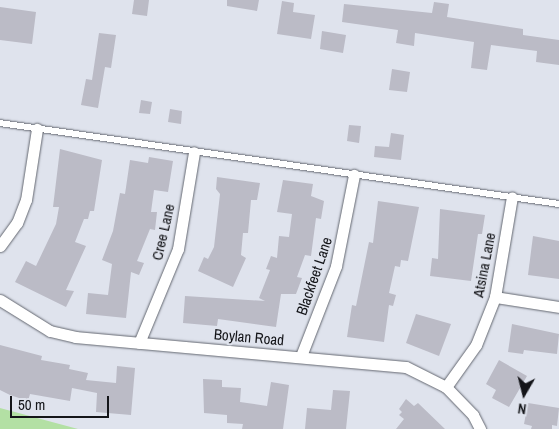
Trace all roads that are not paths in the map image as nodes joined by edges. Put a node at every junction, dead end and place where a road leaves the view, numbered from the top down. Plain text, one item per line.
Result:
1 (0, 123) edge
2 (37, 129) junction
3 (194, 152) junction
4 (354, 175) junction
5 (512, 197) junction
6 (559, 204) edge
7 (0, 246) edge
8 (495, 297) junction
9 (0, 300) edge
10 (559, 307) edge
11 (139, 343) junction
12 (301, 356) junction
13 (446, 387) junction
14 (480, 429) edge

1 - 2 lane
2 - 3 lane
2 - 7 street
3 - 4 lane
3 - 11 street, Cree Lane
4 - 5 lane
4 - 12 street, Blackfeet Lane
5 - 6 lane
5 - 8 street, Atsina Lane
8 - 10 street
8 - 13 street, Atsina Lane
9 - 11 street, Boylan Road
11 - 12 street, Boylan Road
12 - 13 street, Boylan Road
13 - 14 street, Boylan Road

